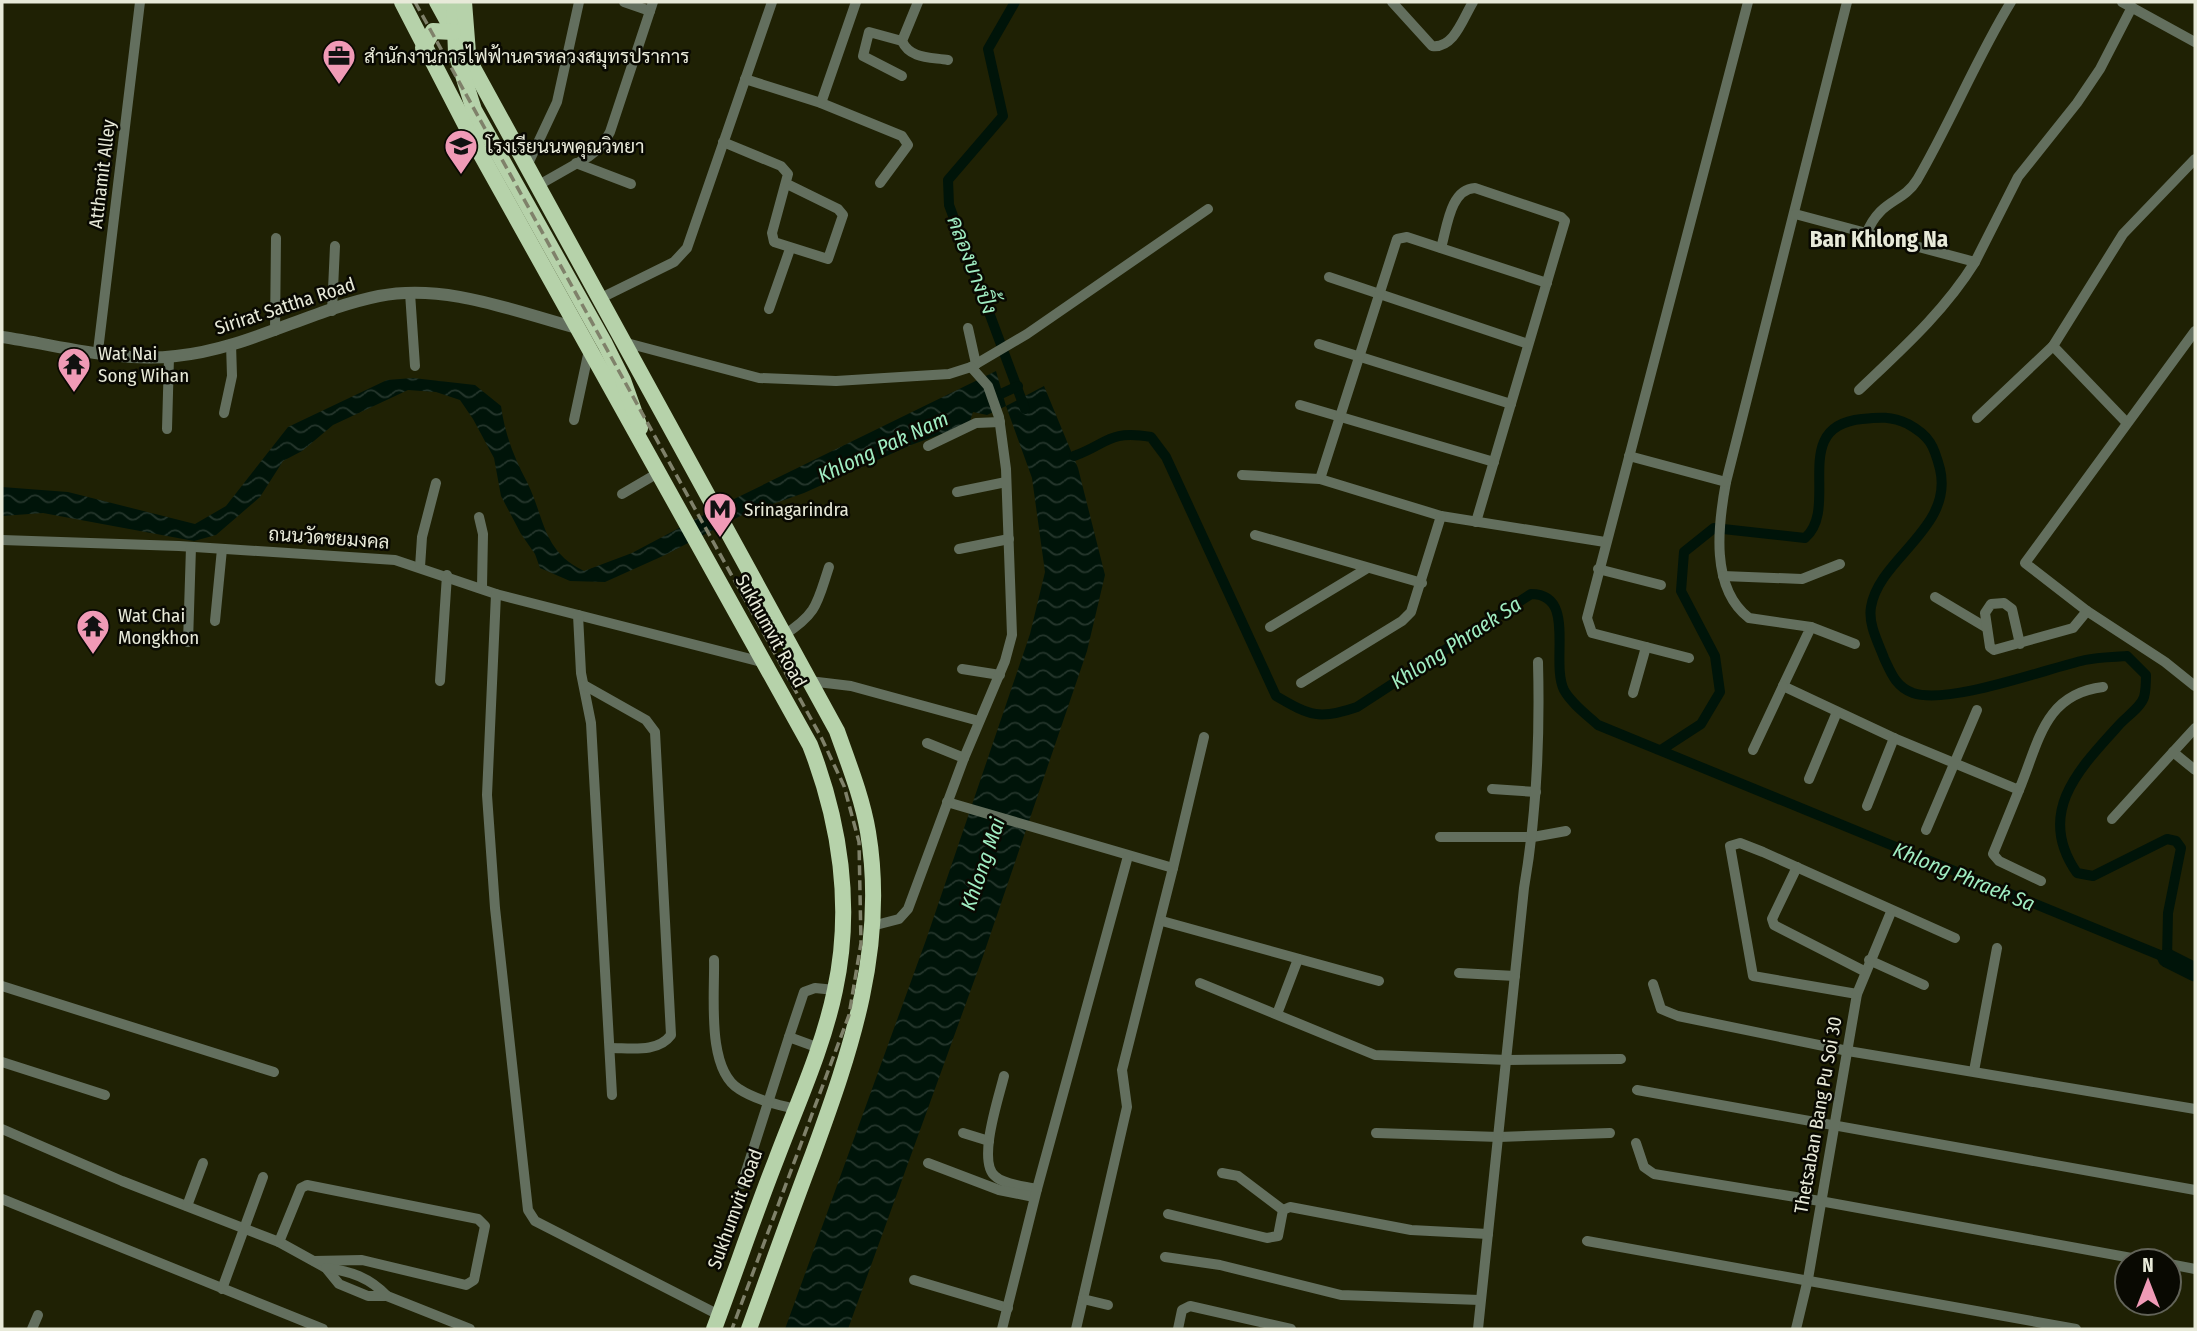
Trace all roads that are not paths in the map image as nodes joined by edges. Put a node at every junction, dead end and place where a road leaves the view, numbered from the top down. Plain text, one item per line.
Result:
1 (140, 2) edge
2 (402, 2) edge
3 (437, 2) edge
4 (454, 2) edge
5 (464, 2) edge
6 (579, 2) edge
7 (624, 2) edge
8 (772, 2) edge
9 (856, 2) edge
10 (918, 2) edge
11 (1392, 2) edge
12 (1458, 2) edge
13 (1748, 2) edge
14 (1847, 2) edge
15 (2011, 2) edge
16 (2127, 4) edge
17 (651, 6) edge
18 (1470, 6) edge
19 (453, 32) junction
20 (902, 41) junction
21 (2195, 42) edge
22 (423, 48) junction
23 (948, 60) dead end
24 (470, 62) junction
25 (902, 76) dead end
26 (745, 79) junction
27 (821, 103) junction
28 (723, 142) junction
29 (2195, 159) edge
30 (576, 163) junction
31 (527, 166) junction
32 (880, 183) dead end
33 (631, 184) dead end
34 (787, 184) junction
35 (537, 186) junction
36 (1208, 209) dead end
37 (1795, 214) junction
38 (1866, 234) junction
39 (276, 238) dead end
40 (335, 247) dead end
41 (1441, 248) junction
42 (790, 249) junction
43 (1975, 262) junction
44 (1329, 277) dead end
45 (1547, 283) junction
46 (410, 293) junction
47 (1377, 295) junction
48 (599, 299) junction
49 (769, 309) dead end
50 (332, 311) junction
51 (576, 328) junction
52 (968, 328) dead end
53 (275, 331) junction
54 (2195, 331) edge
55 (2, 337) edge
56 (622, 342) junction
57 (231, 344) junction
58 (1319, 344) dead end
59 (1528, 344) junction
60 (2053, 346) junction
61 (589, 350) junction
62 (98, 351) junction
63 (1359, 356) junction
64 (169, 357) junction
65 (415, 366) dead end
66 (976, 366) junction
67 (1859, 390) dead end
68 (1511, 404) junction
69 (1300, 405) dead end
70 (224, 413) dead end
71 (1340, 415) junction
72 (1977, 418) dead end
73 (999, 419) junction
74 (574, 420) dead end
75 (2126, 422) junction
76 (167, 429) dead end
77 (928, 446) dead end
78 (647, 454) junction
79 (1629, 456) junction
80 (1493, 462) junction
81 (658, 473) junction
82 (1241, 475) dead end
83 (1320, 479) junction
84 (1006, 482) junction
85 (1726, 482) junction
86 (436, 483) dead end
87 (957, 492) dead end
88 (622, 495) dead end
89 (1441, 516) junction
90 (479, 517) dead end
91 (1476, 522) junction
92 (1255, 535) dead end
93 (1009, 539) junction
94 (2, 540) edge
95 (1605, 542) junction
96 (191, 547) junction
97 (222, 549) junction
98 (960, 549) dead end
99 (1840, 564) dead end
100 (420, 566) junction
101 (829, 567) dead end
102 (1366, 569) junction
103 (1598, 569) junction
104 (447, 575) junction
105 (1723, 576) junction
106 (1422, 583) junction
107 (1661, 585) dead end
108 (482, 587) junction
109 (496, 594) junction
110 (1935, 597) dead end
111 (2087, 611) junction
112 (578, 615) junction
113 (215, 621) dead end
114 (1270, 627) dead end
115 (1811, 627) junction
116 (1987, 628) junction
117 (784, 635) junction
118 (188, 642) dead end
119 (1855, 644) dead end
120 (2020, 644) junction
121 (1646, 647) junction
122 (1689, 658) dead end
123 (1538, 662) dead end
124 (766, 663) junction
125 (962, 669) dead end
126 (1000, 675) junction
127 (808, 680) junction
128 (440, 681) dead end
129 (1301, 682) dead end
130 (583, 685) junction
131 (1783, 686) junction
132 (2195, 686) edge
133 (2103, 687) dead end
134 (1633, 693) dead end
135 (1977, 709) dead end
136 (1837, 712) junction
137 (979, 721) junction
138 (2195, 728) edge
139 (1205, 737) dead end
140 (1894, 738) junction
141 (927, 743) dead end
142 (1753, 750) dead end
143 (2173, 752) junction
144 (964, 758) junction
145 (1955, 763) junction
146 (2195, 770) edge
147 (1809, 779) dead end
148 (1492, 789) dead end
149 (2019, 790) junction
150 (1536, 792) junction
151 (947, 802) junction
152 (1867, 806) dead end
153 (2112, 819) dead end
154 (1926, 830) dead end
155 (1566, 831) dead end
156 (1440, 837) dead end
157 (1533, 837) junction
158 (1128, 856) junction
159 (1797, 867) junction
160 (1173, 868) junction
161 (2041, 881) dead end
162 (1891, 912) junction
163 (1162, 921) junction
164 (872, 926) junction
165 (1955, 937) dead end
166 (1997, 948) dead end
167 (1298, 959) junction
168 (714, 960) dead end
169 (1867, 966) junction
170 (1459, 973) dead end
171 (1515, 976) junction
172 (1379, 981) dead end
173 (1200, 983) dead end
174 (1653, 984) dead end
175 (1924, 985) dead end
176 (2, 986) edge
177 (835, 990) junction
178 (1857, 994) junction
179 (1277, 1014) junction
180 (789, 1037) junction
181 (610, 1048) junction
182 (819, 1048) junction
183 (1848, 1051) junction
184 (1621, 1059) dead end
185 (1508, 1060) junction
186 (2, 1062) edge
187 (1974, 1071) junction
188 (274, 1072) dead end
189 (1004, 1076) dead end
190 (1637, 1090) dead end
191 (105, 1095) dead end
192 (612, 1096) dead end
193 (769, 1102) junction
194 (795, 1109) junction
195 (2195, 1110) edge
196 (1833, 1124) junction
197 (2, 1129) edge
198 (963, 1133) dead end
199 (1376, 1133) dead end
200 (1610, 1133) dead end
201 (1499, 1137) junction
202 (989, 1141) junction
203 (1636, 1143) dead end
204 (203, 1163) dead end
205 (928, 1163) dead end
206 (1222, 1173) dead end
207 (263, 1177) dead end
208 (742, 1184) dead end
209 (2195, 1190) edge
210 (1036, 1193) junction
211 (2, 1199) edge
212 (1820, 1201) junction
213 (187, 1206) junction
214 (1283, 1210) junction
215 (1168, 1214) dead end
216 (245, 1226) junction
217 (1488, 1234) junction
218 (1587, 1241) dead end
219 (279, 1242) junction
220 (2113, 1255) edge
221 (1165, 1257) dead end
222 (314, 1261) junction
223 (326, 1268) junction
224 (1808, 1279) junction
225 (914, 1280) dead end
226 (222, 1289) junction
227 (387, 1296) junction
228 (1083, 1299) junction
229 (1480, 1300) junction
230 (1108, 1305) dead end
231 (1008, 1308) junction
232 (38, 1315) dead end
233 (717, 1322) edge
234 (32, 1329) edge
235 (323, 1329) edge
236 (470, 1329) edge
237 (749, 1329) edge
238 (1003, 1329) edge
239 (1076, 1329) edge
240 (1178, 1329) edge
241 (1291, 1329) edge
242 (1478, 1329) edge
243 (1796, 1329) edge
244 (2076, 1329) edge

1 - 62 street, Atthamit Alley
2 - 22 highway, Sukhumvit Road
3 - 19 highway, Sukhumvit Road
4 - 78 highway
5 - 24 highway
6 - 31 street
7 - 17 street
8 - 26 street
9 - 27 street
10 - 20 street
11 - 18 street
12 - 18 street
13 - 79 street
14 - 37 street
15 - 38 street
16 - 21 street
16 - 43 street
17 - 30 street
19 - 22 highway
19 - 24 highway, Sukhumvit Road
20 - 23 street
20 - 25 street
22 - 51 highway, Sukhumvit Road
24 - 31 highway, Sukhumvit Road
26 - 27 street
26 - 28 street
27 - 32 street
28 - 34 street
28 - 48 street
29 - 60 street
30 - 33 street
30 - 35 street
31 - 35 highway, Sukhumvit Road
34 - 42 street
34 - 42 street
35 - 48 highway, Sukhumvit Road
36 - 66 street
37 - 38 street
37 - 85 street
38 - 43 street
39 - 53 street
40 - 50 street
41 - 45 street
41 - 45 street
41 - 47 street
42 - 49 street
43 - 67 street
44 - 47 street
45 - 59 street
46 - 50 street, Sirirat Sattha Road
46 - 51 street, Sirirat Sattha Road
46 - 65 street
47 - 59 street
47 - 63 street
48 - 56 highway, Sukhumvit Road
50 - 53 street, Sirirat Sattha Road
51 - 61 highway, Sukhumvit Road
52 - 66 street
53 - 57 street, Sirirat Sattha Road
54 - 75 street
55 - 62 street, Sirirat Sattha Road
56 - 66 street
56 - 117 highway, Sukhumvit Road
57 - 64 street, Sirirat Sattha Road
57 - 70 street
58 - 63 street
59 - 68 street
60 - 72 street
60 - 75 street
61 - 74 street
61 - 78 highway, Sukhumvit Road
62 - 64 street, Sirirat Sattha Road
63 - 68 street
63 - 71 street
64 - 76 street
66 - 73 street
68 - 80 street
69 - 71 street
71 - 80 street
71 - 83 street
73 - 77 street
73 - 84 street
75 - 111 street
78 - 81 highway, Sukhumvit Road
79 - 85 street
79 - 95 street
80 - 91 street
81 - 88 street
81 - 124 highway, Sukhumvit Road
82 - 83 street
83 - 89 street
84 - 87 street
84 - 93 street
85 - 105 street
86 - 100 street
89 - 91 street
89 - 106 street
90 - 108 street
91 - 95 street
92 - 102 street
93 - 98 street
93 - 126 street
94 - 96 street, ถนนวัดชยมงคล
95 - 103 street
96 - 97 street, ถนนวัดชยมงคล
96 - 118 street
97 - 100 street, ถนนวัดชยมงคล
97 - 113 street
99 - 105 street
100 - 104 street, ถนนวัดชยมงคล
101 - 117 street
102 - 106 street
102 - 114 street
103 - 107 street
103 - 121 street
104 - 108 street, ถนนวัดชยมงคล
104 - 128 street
105 - 115 street
106 - 129 street
108 - 109 street, ถนนวัดชยมงคล
109 - 112 street, ถนนวัดชยมงคล
109 - 233 street
110 - 116 street
111 - 120 street
111 - 132 street
112 - 124 street, ถนนวัดชยมงคล
112 - 130 street
115 - 119 street
115 - 131 street
116 - 120 street
116 - 120 street
117 - 127 highway, Sukhumvit Road
121 - 122 street
121 - 134 street
123 - 150 street
124 - 177 highway, Sukhumvit Road
125 - 126 street
126 - 137 street
127 - 137 street
127 - 164 highway, Sukhumvit Road
130 - 181 street
130 - 181 street
131 - 136 street
131 - 142 street
133 - 149 street
135 - 145 street
136 - 140 street
136 - 147 street
137 - 144 street
138 - 143 street
139 - 160 street
140 - 145 street
140 - 152 street
141 - 144 street
143 - 146 street
143 - 153 street
144 - 151 street
145 - 149 street
145 - 154 street
148 - 150 street
149 - 161 street
150 - 157 street
151 - 158 street
151 - 164 street
155 - 157 street
156 - 157 street
157 - 171 street
158 - 160 street
158 - 210 street
159 - 162 street
159 - 169 street
159 - 178 street
160 - 163 street
162 - 165 street
162 - 169 street, Thetsaban Bang Pu Soi 30
163 - 167 street
163 - 228 street
164 - 237 highway, Sukhumvit Road
166 - 187 street
167 - 172 street
167 - 179 street
168 - 193 street
169 - 175 street
169 - 178 street, Thetsaban Bang Pu Soi 30
170 - 171 street
171 - 185 street
173 - 179 street
174 - 183 street
176 - 188 street
177 - 180 street
177 - 182 highway, Sukhumvit Road
178 - 183 street, Thetsaban Bang Pu Soi 30
179 - 185 street
180 - 182 street
180 - 193 street
181 - 192 street
182 - 194 highway, Sukhumvit Road
183 - 187 street
183 - 196 street, Thetsaban Bang Pu Soi 30
184 - 185 street
185 - 201 street
186 - 191 street
187 - 195 street
189 - 202 street
190 - 196 street
193 - 194 street
193 - 208 street
194 - 233 highway, Sukhumvit Road
196 - 209 street
196 - 212 street, Thetsaban Bang Pu Soi 30
197 - 213 street
198 - 202 street
199 - 201 street
200 - 201 street
201 - 217 street
202 - 210 street
203 - 212 street
204 - 213 street
205 - 210 street
206 - 214 street
207 - 216 street
210 - 231 street
211 - 226 street
212 - 220 street
212 - 224 street, Thetsaban Bang Pu Soi 30
213 - 216 street
214 - 215 street
214 - 217 street
216 - 219 street
216 - 226 street
217 - 229 street
218 - 224 street
219 - 222 street
219 - 222 street
221 - 229 street
222 - 223 street
223 - 227 street
223 - 227 street
224 - 243 street, Thetsaban Bang Pu Soi 30
224 - 244 street
225 - 231 street
226 - 235 street
227 - 236 street
228 - 230 street
228 - 239 street
229 - 242 street
231 - 238 street
232 - 234 street
240 - 241 street

